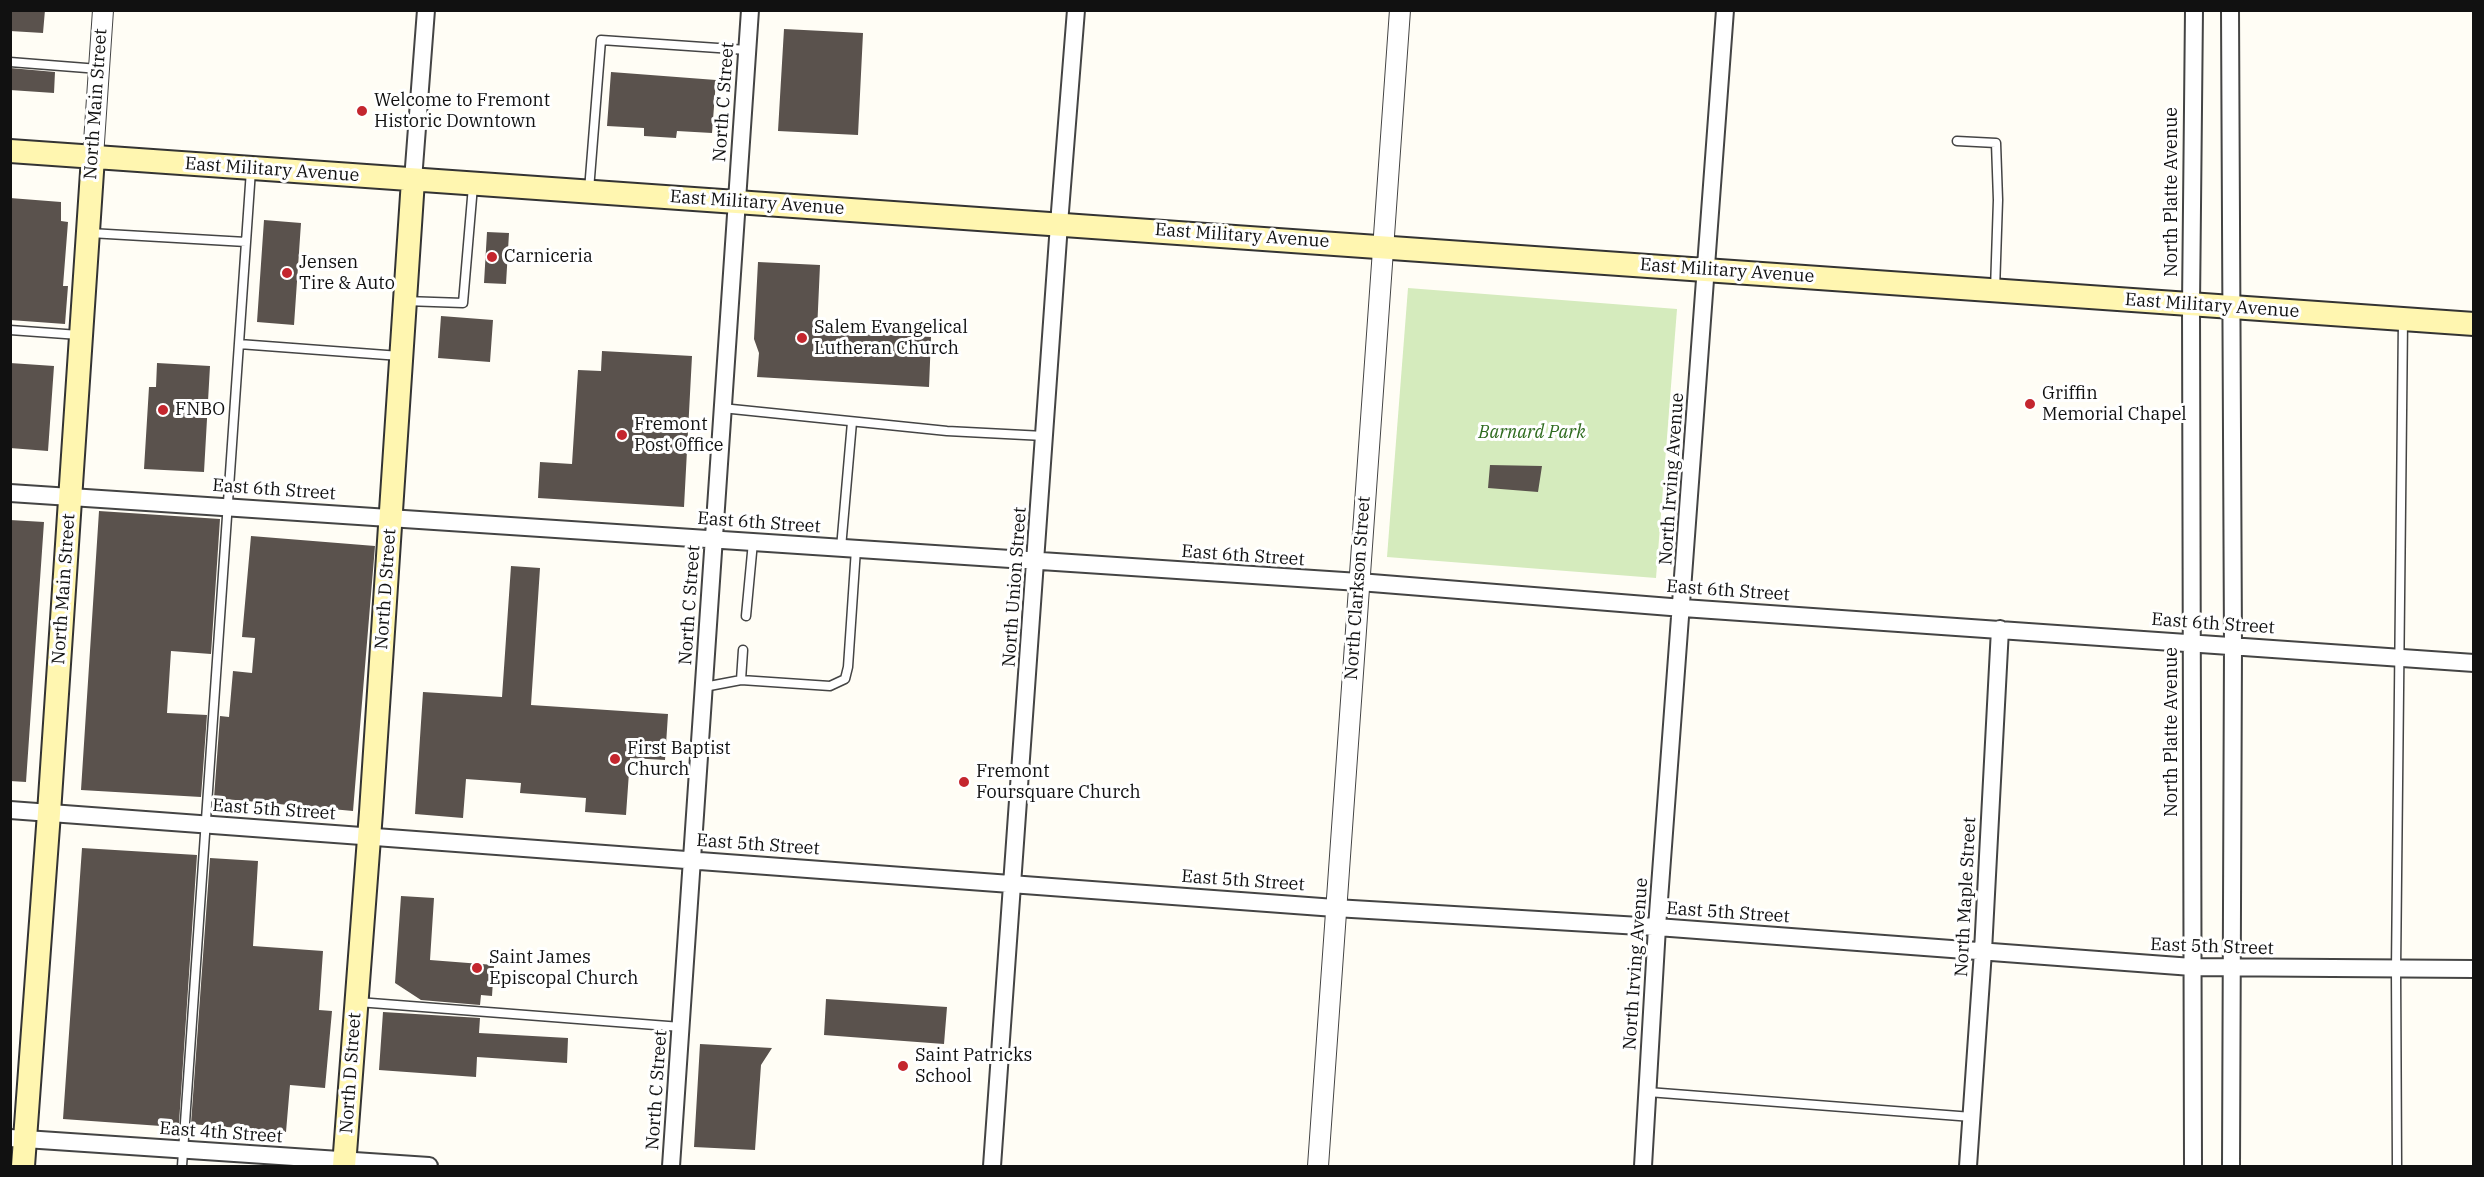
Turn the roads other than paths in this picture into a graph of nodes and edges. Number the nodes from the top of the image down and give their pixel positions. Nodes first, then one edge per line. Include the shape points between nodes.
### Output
1 (102, 10) edge
2 (426, 10) edge
3 (750, 10) edge
4 (1076, 10) edge
5 (1400, 10) edge
6 (1725, 10) edge
7 (2194, 10) edge
8 (2230, 10) edge
9 (747, 50) junction
10 (10, 62) edge
11 (99, 69) junction
12 (1957, 141) dead end
13 (10, 151) edge
14 (93, 157) junction
15 (252, 168) junction
16 (412, 180) junction
17 (473, 184) junction
18 (589, 191) junction
19 (736, 201) junction
20 (1059, 224) junction
21 (87, 233) junction
22 (246, 242) junction
23 (1383, 246) junction
24 (1705, 269) junction
25 (1995, 290) junction
26 (405, 301) junction
27 (2191, 305) junction
28 (2230, 307) junction
29 (2403, 319) junction
30 (2474, 324) edge
31 (10, 330) edge
32 (80, 335) junction
33 (239, 344) junction
34 (401, 356) junction
35 (722, 408) junction
36 (852, 422) junction
37 (1045, 436) junction
38 (10, 493) edge
39 (70, 497) junction
40 (228, 506) junction
41 (390, 517) junction
42 (713, 539) junction
43 (753, 542) junction
44 (849, 549) junction
45 (1036, 562) junction
46 (1359, 582) junction
47 (1683, 608) junction
48 (746, 616) dead end
49 (2000, 629) junction
50 (2192, 643) junction
51 (2233, 645) junction
52 (743, 650) dead end
53 (2400, 658) junction
54 (2474, 663) edge
55 (741, 680) junction
56 (704, 687) junction
57 (10, 810) edge
58 (49, 813) junction
59 (204, 825) junction
60 (369, 837) junction
61 (693, 860) junction
62 (1013, 884) junction
63 (1335, 908) junction
64 (1658, 927) junction
65 (1983, 951) junction
66 (2192, 967) junction
67 (2232, 969) junction
68 (2396, 969) junction
69 (2474, 969) edge
70 (356, 1002) junction
71 (681, 1027) junction
72 (1648, 1092) junction
73 (1972, 1117) junction
74 (18, 1138) edge
75 (182, 1158) edge
76 (344, 1164) edge
77 (23, 1167) edge
78 (429, 1167) edge
79 (671, 1167) edge
80 (992, 1167) edge
81 (1318, 1167) edge
82 (1643, 1167) edge
83 (1968, 1167) edge
84 (2193, 1167) edge
85 (2231, 1167) edge
86 (2397, 1167) edge

1 - 11 street, North Main Street
2 - 16 street, North D Street
3 - 9 street, North C Street
4 - 20 street, North Union Street
5 - 23 street, North Clarkson Street
6 - 24 street, North Irving Avenue
7 - 27 street, North Platte Avenue
8 - 28 street
9 - 18 lane via 601,40
9 - 19 street, North C Street
10 - 11 lane
11 - 14 street, North Main Street
12 - 25 lane via 1996,143
13 - 14 main road, East Military Avenue
14 - 15 main road, East Military Avenue
14 - 21 main road, North Main Street
15 - 16 main road, East Military Avenue
15 - 22 lane
16 - 17 main road, East Military Avenue
16 - 26 main road, North D Street
17 - 18 main road, East Military Avenue
17 - 26 lane via 464,303
18 - 19 main road, East Military Avenue
19 - 20 main road, East Military Avenue
19 - 35 street, North C Street
20 - 23 main road, East Military Avenue
20 - 37 street, North Union Street
21 - 22 lane
21 - 32 main road, North Main Street
22 - 33 lane
23 - 24 main road, East Military Avenue
23 - 46 street, North Clarkson Street
24 - 25 main road, East Military Avenue
24 - 47 street, North Irving Avenue
25 - 27 main road, East Military Avenue
26 - 34 main road, North D Street
27 - 28 main road, East Military Avenue
27 - 50 street, North Platte Avenue
28 - 29 main road, East Military Avenue
28 - 51 street
29 - 30 main road, East Military Avenue
29 - 53 lane
31 - 32 lane
32 - 39 main road, North Main Street
33 - 34 lane
33 - 40 lane
34 - 41 main road, North D Street
35 - 36 lane
35 - 42 street, North C Street
36 - 37 lane
36 - 44 lane
37 - 45 street, North Union Street
38 - 39 street, East 6th Street
39 - 40 street, East 6th Street
39 - 58 main road, North Main Street
40 - 41 street, East 6th Street
40 - 59 lane
41 - 42 street, East 6th Street
41 - 60 main road, North D Street
42 - 43 street, East 6th Street
42 - 56 street, North C Street
43 - 44 street, East 6th Street
43 - 48 lane
44 - 45 street, East 6th Street
44 - 55 lane via 845,679 817,687
45 - 46 street, East 6th Street
45 - 62 street, North Union Street
46 - 47 street, East 6th Street
46 - 63 street, North Clarkson Street
47 - 49 street, East 6th Street
47 - 64 street, North Irving Avenue
49 - 50 street, East 6th Street
49 - 65 street, North Maple Street
50 - 51 street, East 6th Street
50 - 66 street, North Platte Avenue
51 - 53 street, East 6th Street
51 - 67 street
52 - 55 lane
53 - 54 street, East 6th Street
53 - 68 lane
55 - 56 lane
56 - 61 street, North C Street
57 - 58 street, East 5th Street
58 - 59 street, East 5th Street
58 - 74 main road, North Main Street
59 - 60 street, East 5th Street
59 - 75 lane
60 - 61 street, East 5th Street
60 - 70 main road, North D Street
61 - 62 street, East 5th Street
61 - 71 street, North C Street
62 - 63 street, East 5th Street
62 - 80 street, North Union Street
63 - 64 street, East 5th Street
63 - 81 street, North Clarkson Street
64 - 65 street, East 5th Street
64 - 72 street, North Irving Avenue
65 - 66 street, East 5th Street
65 - 73 street, North Maple Street
66 - 67 street, East 5th Street
66 - 84 street, North Platte Avenue
67 - 68 street, East 5th Street
67 - 85 street
68 - 69 street, East 5th Street
68 - 86 lane
70 - 71 lane
70 - 76 main road, North D Street
71 - 79 street, North C Street
72 - 73 lane
72 - 82 street, North Irving Avenue
73 - 83 street, North Maple Street
74 - 75 street, East 4th Street
74 - 77 main road, North Main Street
75 - 76 street, East 4th Street
76 - 78 street, East 4th Street

